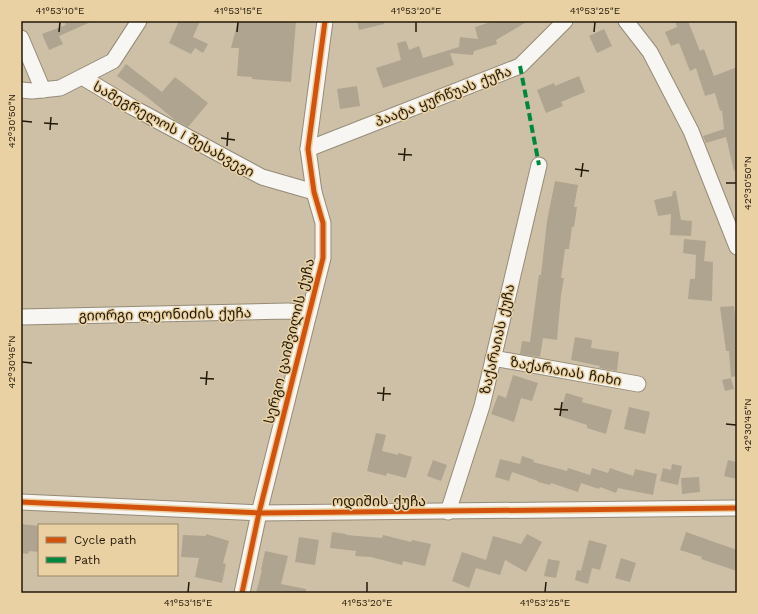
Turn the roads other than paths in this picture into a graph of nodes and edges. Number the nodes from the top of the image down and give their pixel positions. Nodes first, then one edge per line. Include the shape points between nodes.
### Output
1 (139, 21) edge
2 (325, 21) edge
3 (565, 21) edge
4 (626, 21) edge
5 (21, 38) edge
6 (82, 77) junction
7 (21, 90) edge
8 (43, 90) junction
9 (308, 149) junction
10 (539, 165) dead end
11 (314, 192) junction
12 (737, 247) edge
13 (309, 313) junction
14 (21, 317) edge
15 (493, 358) junction
16 (638, 384) dead end
17 (21, 502) edge
18 (737, 508) edge
19 (448, 512) junction
20 (259, 514) junction
21 (242, 593) edge

1 - 6 street via 113,61
2 - 9 street, სერგო ცაიშვილის ქუჩა
3 - 9 street, პაატა ყურწუას ქუჩა via 520,66
4 - 12 street via 650,52 691,131
5 - 8 street
6 - 8 street via 60,88
6 - 11 street, სამეგრელოს I შესახვევი via 262,177
7 - 8 street
9 - 11 street, სერგო ცაიშვილის ქუჩა
10 - 15 street, ზაქარაიას ქუჩა
11 - 13 street, სერგო ცაიშვილის ქუჩა via 323,223 323,258
13 - 14 street, გიორგი ლეონიძის ქუჩა via 288,311
13 - 20 street, სერგო ცაიშვილის ქუჩა
15 - 16 street, ზაქარაიას ჩიხი
15 - 19 street, ზაქარაიას ქუჩა via 482,406
17 - 20 street, ოდიშის ქუჩა
18 - 19 street, ოდიშის ქუჩა
19 - 20 street, ოდიშის ქუჩა
20 - 21 street, სერგო ცაიშვილის ქუჩა

